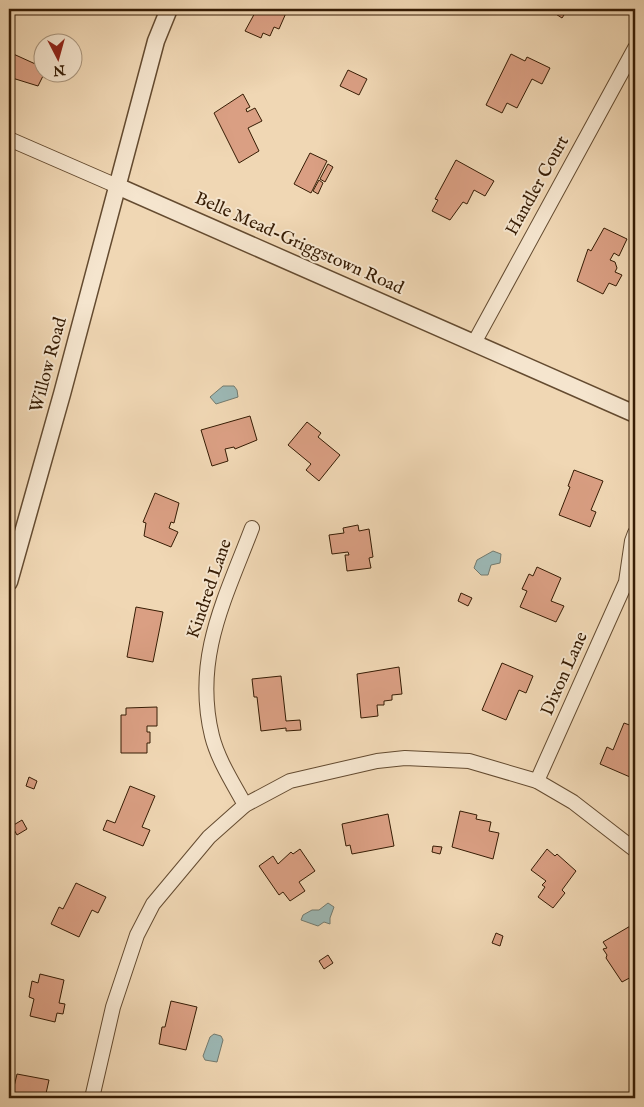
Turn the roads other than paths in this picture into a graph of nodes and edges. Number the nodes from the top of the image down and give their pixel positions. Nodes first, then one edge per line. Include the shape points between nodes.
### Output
1 (169, 9) edge
2 (635, 48) edge
3 (9, 140) edge
4 (117, 186) junction
5 (474, 343) junction
6 (635, 414) edge
7 (252, 528) dead end
8 (635, 533) edge
9 (631, 577) edge
10 (9, 582) edge
11 (537, 781) junction
12 (244, 805) junction
13 (635, 850) edge
14 (92, 1098) edge

1 - 4 street via 156,41
2 - 5 street, Handler Court
3 - 4 street
4 - 5 street, Belle Mead-Griggstown Road
4 - 10 street, Willow Road
5 - 6 street, Belle Mead-Griggstown Road
7 - 12 street, Kindred Lane via 211,638 206,684 212,736
8 - 9 street, Dixon Lane
9 - 11 street, Dixon Lane
11 - 12 street via 469,761 405,758 377,761 290,781
11 - 13 street via 573,802
12 - 14 street via 209,837 153,904 137,935 113,1007

